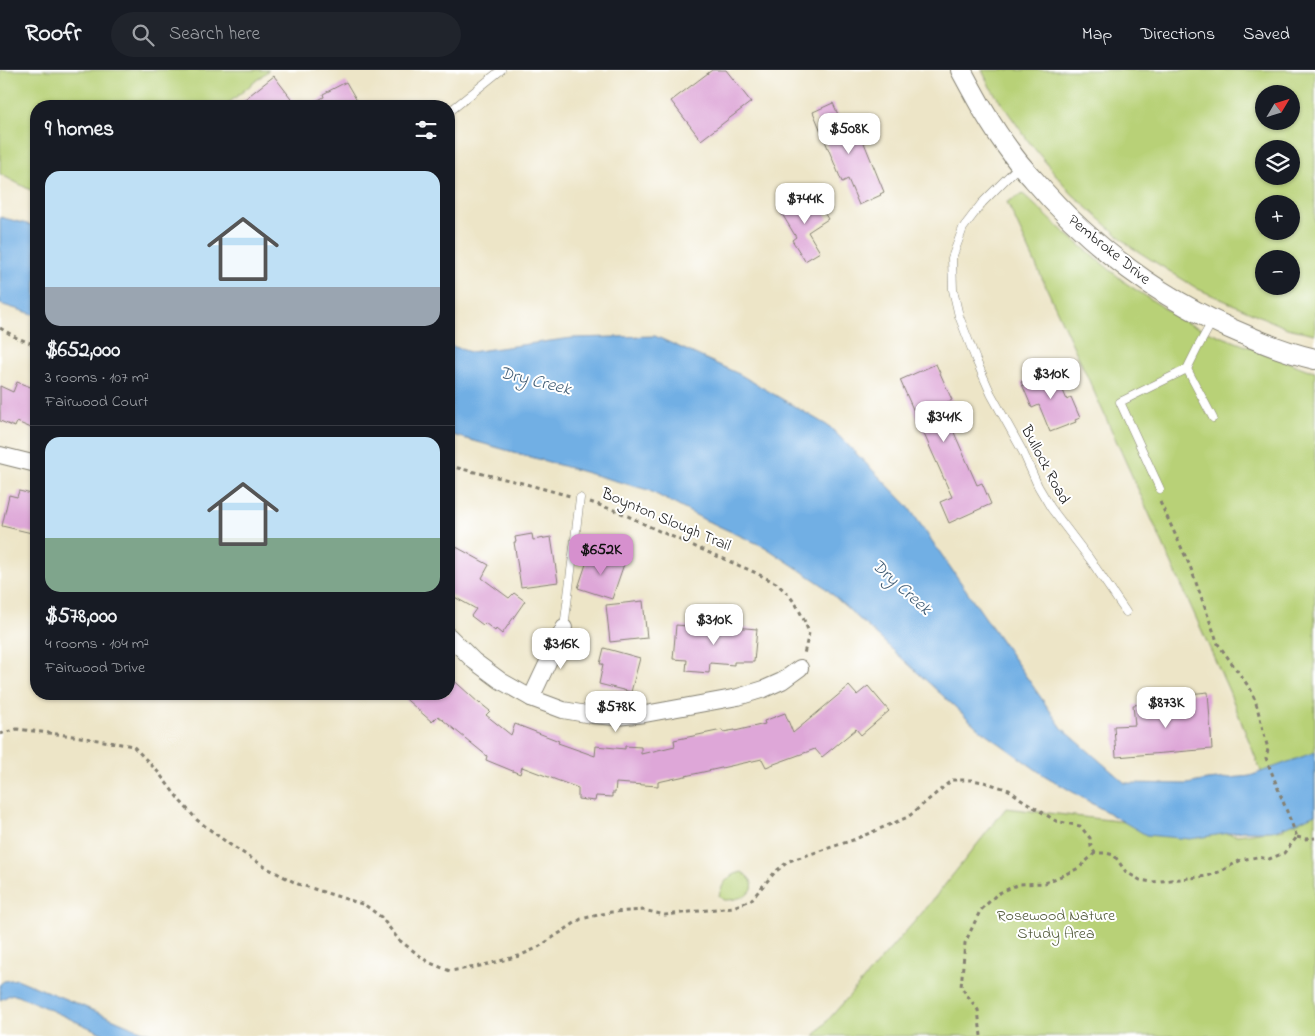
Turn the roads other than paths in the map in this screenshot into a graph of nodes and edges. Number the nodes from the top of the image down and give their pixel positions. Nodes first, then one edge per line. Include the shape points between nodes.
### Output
1 (501, 70) edge
2 (961, 70) edge
3 (455, 107) edge
4 (1021, 164) junction
5 (1213, 320) junction
6 (1315, 359) edge
7 (1187, 369) junction
8 (1213, 418) dead end
9 (0, 456) edge
10 (30, 463) edge
11 (1160, 489) dead end
12 (580, 498) road end
13 (1126, 612) dead end
14 (564, 628) joint
15 (455, 642) edge
16 (800, 668) road end
17 (531, 698) junction

1 - 3 lane
2 - 4 street, Pembroke Drive via 996,132
4 - 5 street, Pembroke Drive via 1046,195 1098,244 1162,292
4 - 13 lane, Bullock Road via 982,203 963,228 952,258 953,290 959,316 991,394 1038,486
5 - 6 street, Pembroke Drive via 1268,344
5 - 7 lane
7 - 8 lane
7 - 11 lane via 1120,402
9 - 10 street
12 - 14 lane
14 - 17 street
15 - 17 street via 501,681
16 - 17 street via 782,681 738,697 616,718 563,710

